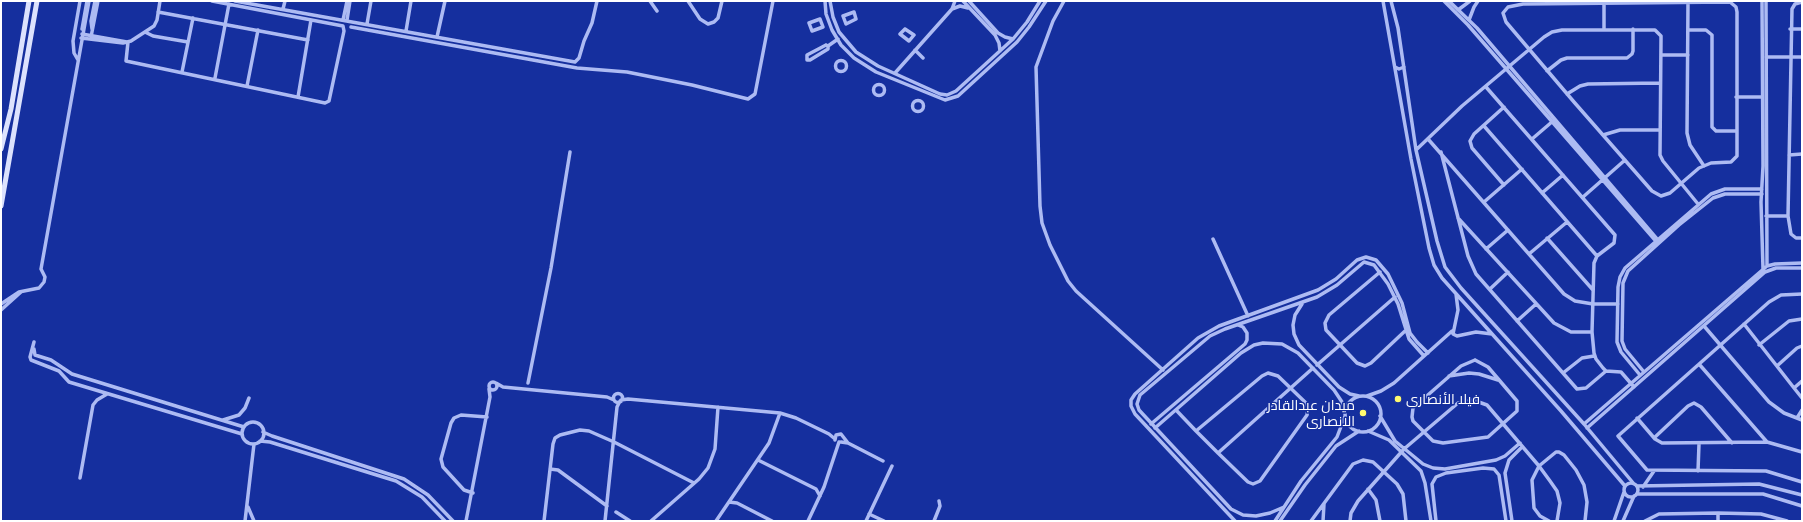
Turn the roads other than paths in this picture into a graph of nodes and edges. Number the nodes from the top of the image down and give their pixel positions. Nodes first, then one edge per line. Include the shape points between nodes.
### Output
1 (29, 1) edge
2 (37, 1) edge
3 (80, 1) edge
4 (88, 1) edge
5 (95, 1) edge
6 (98, 1) edge
7 (160, 1) edge
8 (212, 1) edge
9 (235, 1) edge
10 (285, 1) edge
11 (347, 1) edge
12 (350, 1) edge
13 (371, 1) edge
14 (406, 1) edge
15 (411, 1) edge
16 (445, 1) edge
17 (597, 1) edge
18 (650, 1) edge
19 (688, 1) edge
20 (722, 1) edge
21 (772, 1) edge
22 (825, 1) edge
23 (830, 1) edge
24 (955, 1) edge
25 (963, 1) edge
26 (969, 1) edge
27 (1040, 1) edge
28 (1046, 1) edge
29 (1064, 1) edge
30 (1383, 1) edge
31 (1391, 1) edge
32 (1444, 1) edge
33 (1449, 1) edge
34 (1470, 1) edge
35 (1478, 1) edge
36 (1762, 1) edge
37 (1766, 1) edge
38 (1688, 2) junction
39 (1802, 2) edge
40 (1604, 3) junction
41 (229, 4) junction
42 (969, 8) junction
43 (283, 9) junction
44 (952, 9) junction
45 (657, 11) dead end
46 (1457, 11) junction
47 (158, 12) junction
48 (193, 18) junction
49 (312, 20) junction
50 (345, 20) junction
51 (844, 20) dead end
52 (1469, 20) junction
53 (829, 22) junction
54 (823, 23) dead end
55 (225, 24) junction
56 (367, 24) junction
57 (835, 24) junction
58 (1468, 26) junction
59 (351, 27) dead end
60 (92, 29) junction
61 (1632, 29) junction
62 (1790, 29) junction
63 (1802, 29) edge
64 (258, 30) junction
65 (1604, 30) junction
66 (1688, 30) junction
67 (406, 31) junction
68 (145, 32) junction
69 (82, 34) junction
70 (996, 34) junction
71 (91, 37) junction
72 (438, 37) junction
73 (912, 38) dead end
74 (844, 39) junction
75 (1013, 39) junction
76 (308, 40) junction
77 (839, 41) junction
78 (128, 42) junction
79 (188, 42) junction
80 (919, 44) junction
81 (828, 46) junction
82 (1529, 49) junction
83 (915, 50) junction
84 (1000, 51) junction
85 (851, 55) junction
86 (1661, 55) junction
87 (1688, 55) junction
88 (1766, 57) junction
89 (1790, 57) junction
90 (1802, 57) edge
91 (924, 58) dead end
92 (78, 60) junction
93 (575, 62) junction
94 (845, 62) dead end
95 (1395, 67) junction
96 (1404, 67) junction
97 (575, 68) junction
98 (1508, 68) junction
99 (1547, 71) junction
100 (182, 72) junction
101 (895, 74) junction
102 (885, 76) junction
103 (215, 78) junction
104 (1764, 81) junction
105 (1406, 83) junction
106 (1660, 83) junction
107 (881, 84) dead end
108 (1398, 84) junction
109 (247, 86) junction
110 (1486, 87) junction
111 (925, 93) junction
112 (1567, 94) junction
113 (298, 97) junction
114 (1736, 97) junction
115 (1762, 97) junction
116 (921, 101) dead end
117 (1504, 107) junction
118 (1552, 121) junction
119 (1484, 126) junction
120 (1659, 130) junction
121 (1737, 132) junction
122 (1603, 136) junction
123 (1428, 139) junction
124 (1532, 139) junction
125 (1, 149) edge
126 (1416, 150) junction
127 (570, 152) dead end
128 (1441, 152) junction
129 (1802, 154) edge
130 (1789, 155) junction
131 (1625, 160) junction
132 (1704, 166) junction
133 (1522, 169) junction
134 (4, 175) edge
135 (1563, 175) junction
136 (1603, 178) junction
137 (1681, 183) junction
138 (1504, 185) junction
139 (1762, 189) junction
140 (1542, 193) junction
141 (1762, 194) junction
142 (1582, 197) junction
143 (1484, 202) junction
144 (1763, 202) junction
145 (1698, 204) junction
146 (1, 206) edge
147 (1457, 216) junction
148 (1766, 216) junction
149 (1788, 216) junction
150 (1432, 219) junction
151 (1424, 220) junction
152 (1567, 222) junction
153 (1678, 224) junction
154 (1508, 230) junction
155 (1547, 238) junction
156 (1802, 238) edge
157 (1213, 239) dead end
158 (1656, 240) junction
159 (1486, 248) junction
160 (1764, 251) junction
161 (1528, 254) junction
162 (1597, 256) junction
163 (1802, 263) edge
164 (1789, 266) junction
165 (1765, 268) junction
166 (1802, 268) edge
167 (1380, 272) junction
168 (1508, 272) junction
169 (1621, 283) junction
170 (1746, 287) junction
171 (1490, 289) junction
172 (1593, 290) junction
173 (21, 291) junction
174 (1456, 293) junction
175 (1802, 294) edge
176 (1395, 297) junction
177 (1303, 303) junction
178 (1, 304) edge
179 (1536, 304) junction
180 (1593, 304) junction
181 (1618, 304) junction
182 (1, 310) edge
183 (1248, 316) junction
184 (1802, 319) edge
185 (1517, 321) junction
186 (1744, 324) junction
187 (1238, 325) junction
188 (1704, 326) junction
189 (1405, 331) junction
190 (1452, 331) junction
191 (1592, 332) junction
192 (1492, 334) junction
193 (1340, 345) junction
194 (1720, 345) junction
195 (1759, 345) junction
196 (1802, 346) edge
197 (1428, 353) junction
198 (35, 356) junction
199 (1424, 356) junction
200 (1594, 356) junction
201 (31, 359) junction
202 (1699, 364) junction
203 (1317, 365) junction
204 (1777, 366) junction
205 (1313, 368) junction
206 (1163, 370) junction
207 (66, 371) junction
208 (1606, 371) junction
209 (1644, 372) junction
210 (1563, 373) junction
211 (1640, 375) junction
212 (64, 376) junction
213 (1449, 376) junction
214 (1499, 380) junction
215 (1802, 381) edge
216 (528, 383) dead end
217 (496, 384) junction
218 (1631, 384) junction
219 (504, 387) junction
220 (1634, 387) junction
221 (489, 388) junction
222 (1794, 388) junction
223 (1291, 389) junction
224 (1552, 389) junction
225 (495, 390) junction
226 (107, 394) junction
227 (615, 394) junction
228 (1546, 394) junction
229 (1359, 396) junction
230 (1367, 396) junction
231 (490, 397) junction
232 (607, 397) junction
233 (249, 398) dead end
234 (1802, 398) edge
235 (621, 399) junction
236 (614, 400) junction
237 (1561, 400) junction
238 (1554, 403) junction
239 (617, 407) junction
240 (718, 408) junction
241 (1176, 410) junction
242 (1802, 410) edge
243 (780, 413) junction
244 (1345, 414) junction
245 (1380, 416) junction
246 (487, 417) junction
247 (1637, 418) junction
248 (1797, 418) junction
249 (1802, 420) edge
250 (221, 421) junction
251 (1151, 424) junction
252 (1503, 424) junction
253 (1584, 424) junction
254 (244, 427) junction
255 (1155, 428) junction
256 (1587, 428) junction
257 (1196, 430) junction
258 (1359, 431) junction
259 (1368, 431) junction
260 (264, 432) junction
261 (1424, 432) junction
262 (242, 434) junction
263 (829, 434) junction
264 (838, 434) junction
265 (1654, 438) junction
266 (839, 441) junction
267 (260, 442) junction
268 (614, 442) junction
269 (1768, 442) junction
270 (1732, 443) junction
271 (254, 444) junction
272 (1699, 444) junction
273 (1521, 445) junction
274 (1403, 451) junction
275 (1802, 452) edge
276 (1218, 453) junction
277 (758, 460) junction
278 (883, 461) dead end
279 (1483, 462) junction
280 (892, 466) dead end
281 (1539, 466) junction
282 (1483, 468) junction
283 (550, 469) junction
284 (1439, 469) junction
285 (1384, 470) junction
286 (1654, 471) junction
287 (1698, 471) junction
288 (1440, 474) junction
289 (1505, 477) junction
290 (80, 478) dead end
291 (1500, 478) junction
292 (407, 480) junction
293 (1802, 482) edge
294 (694, 483) junction
295 (404, 485) junction
296 (1635, 485) junction
297 (1625, 486) junction
298 (824, 487) junction
299 (1643, 487) junction
300 (816, 489) junction
301 (1368, 489) junction
302 (1782, 490) junction
303 (1624, 492) junction
304 (473, 493) junction
305 (1635, 495) junction
306 (1802, 495) edge
307 (820, 496) junction
308 (606, 497) junction
309 (733, 497) junction
310 (598, 498) junction
311 (1780, 498) junction
312 (939, 501) dead end
313 (729, 502) junction
314 (602, 503) junction
315 (737, 503) junction
316 (1324, 504) junction
317 (247, 505) junction
318 (607, 506) junction
319 (1284, 506) junction
320 (1802, 506) edge
321 (616, 512) dead end
322 (1718, 513) junction
323 (869, 514) junction
324 (466, 520) edge
325 (245, 521) edge
326 (254, 521) edge
327 (445, 521) edge
328 (453, 521) edge
329 (462, 521) edge
330 (544, 521) edge
331 (605, 521) edge
332 (630, 521) edge
333 (651, 521) edge
334 (716, 521) edge
335 (772, 521) edge
336 (808, 521) edge
337 (866, 521) edge
338 (884, 521) edge
339 (934, 521) edge
340 (1235, 521) edge
341 (1275, 521) edge
342 (1280, 521) edge
343 (1311, 521) edge
344 (1323, 521) edge
345 (1350, 521) edge
346 (1380, 521) edge
347 (1406, 521) edge
348 (1431, 521) edge
349 (1436, 521) edge
350 (1506, 521) edge
351 (1512, 521) edge
352 (1549, 521) edge
353 (1557, 521) edge
354 (1585, 521) edge
355 (1614, 521) edge
356 (1623, 521) edge
357 (1645, 521) edge
358 (1718, 521) edge
359 (1787, 521) edge

1 - 125 street via 11,109
2 - 134 street
3 - 92 street via 73,41 74,53
4 - 69 street
5 - 60 street
6 - 60 street
7 - 47 street
8 - 41 street
9 - 43 street
10 - 43 street
11 - 50 street
12 - 50 street
13 - 56 street
14 - 15 street
15 - 67 street
16 - 72 street
17 - 93 street via 592,23 579,58
18 - 45 street
19 - 20 street via 700,19 708,24 718,18
21 - 97 street via 755,94 750,98 627,72
22 - 53 street
23 - 57 street
24 - 44 street
25 - 42 street
26 - 70 street
27 - 75 street
28 - 111 street via 1021,37 958,96 945,100
29 - 206 street via 1046,39 1036,70 1042,223 1053,251 1076,291
30 - 95 street
31 - 96 street
32 - 46 street
33 - 46 street
34 - 46 street
35 - 52 street
36 - 104 street
37 - 88 street
38 - 40 street
38 - 66 street
38 - 114 street via 1730,2 1736,7
39 - 62 street via 1795,4 1792,9
40 - 65 street
40 - 82 street via 1523,4 1508,8 1503,13 1503,18
41 - 49 street
41 - 55 street
42 - 44 street via 960,6
42 - 70 street
43 - 50 street
44 - 80 street
46 - 52 street
46 - 58 street
47 - 48 street
47 - 68 street via 156,23
48 - 55 street
48 - 79 street
49 - 76 street
49 - 113 street via 342,25 344,31 329,101 325,103
50 - 56 street
51 - 57 street
52 - 58 street
52 - 98 street
53 - 54 street
53 - 77 street
55 - 64 street
55 - 103 street
56 - 67 street
57 - 74 street
58 - 98 street
59 - 97 street
60 - 71 street
61 - 65 street
61 - 86 street via 1659,32
61 - 99 street via 1633,51 1627,58 1567,58
62 - 63 street
62 - 89 street
64 - 76 street
64 - 109 street
65 - 82 street via 1557,31
66 - 87 street
66 - 121 street via 1709,30 1712,35 1712,127 1719,132
67 - 72 street
68 - 78 street
68 - 79 street via 153,36
69 - 71 street
69 - 92 street
70 - 75 street
70 - 84 street
71 - 78 street
72 - 93 street
73 - 80 street
74 - 77 street
74 - 101 street via 866,59
75 - 84 street
76 - 113 street
77 - 81 street
77 - 85 street
78 - 100 street via 126,61
79 - 100 street
80 - 83 street
81 - 81 street via 825,45 806,58 810,60
82 - 98 street
82 - 99 street
83 - 91 street
83 - 101 street
84 - 101 street via 956,91 949,94 940,94
85 - 94 street
85 - 102 street via 865,66
86 - 87 street
86 - 106 street
87 - 132 street via 1686,133 1690,145
88 - 89 street
88 - 104 street
89 - 90 street
89 - 130 street
92 - 173 street via 41,269 45,277 44,282 39,288
93 - 97 street
95 - 96 street via 1399,70
95 - 108 street
96 - 105 street
98 - 110 street
98 - 118 street
98 - 136 street
99 - 112 street
100 - 103 street
102 - 107 street
102 - 111 street
103 - 109 street
104 - 115 street
104 - 144 street via 1767,167
105 - 108 street
105 - 126 street
106 - 112 street via 1588,84
106 - 120 street
108 - 151 street
109 - 113 street
110 - 117 street
110 - 123 street
111 - 116 street
112 - 122 street
114 - 115 street
114 - 121 street
115 - 139 street
117 - 119 street
117 - 124 street
118 - 124 street
118 - 136 street
119 - 133 street
119 - 138 street via 1471,137 1470,145
120 - 122 street via 1620,130
120 - 137 street via 1661,158
121 - 132 street via 1737,152 1734,160
122 - 131 street
123 - 126 street
123 - 128 street
124 - 135 street
126 - 150 street
127 - 216 street via 551,268
128 - 143 street
128 - 147 street
129 - 130 street
130 - 149 street
131 - 136 street
131 - 137 street via 1656,195 1666,196
132 - 137 street
133 - 138 street
133 - 140 street
134 - 146 street
135 - 140 street
135 - 142 street
136 - 142 street
136 - 158 street
137 - 145 street
138 - 143 street
139 - 141 street
139 - 145 street via 1720,190
140 - 152 street
141 - 144 street
141 - 153 street via 1717,196
142 - 162 street via 1615,235 1614,243
143 - 154 street
144 - 148 street
144 - 160 street
145 - 153 street
147 - 159 street
147 - 171 street via 1471,264 1476,274
148 - 149 street
148 - 160 street
149 - 156 street via 1791,234 1796,238
150 - 151 street
150 - 224 street via 1442,261 1449,274
151 - 174 street via 1432,260 1439,274
152 - 155 street
152 - 162 street
153 - 158 street
153 - 169 street via 1631,268
154 - 159 street
154 - 161 street
155 - 161 street
155 - 172 street
157 - 183 street
158 - 169 street via 1628,264 1622,272
159 - 168 street
160 - 165 street
161 - 180 street via 1568,297
162 - 172 street via 1594,263
163 - 164 street
164 - 165 street via 1775,264
164 - 166 street
164 - 170 street via 1768,270
165 - 170 street
167 - 176 street
167 - 177 street via 1372,263 1362,263 1331,289
167 - 193 street via 1326,319 1327,332
168 - 171 street
168 - 179 street
169 - 181 street
169 - 209 street via 1622,341 1625,349
170 - 188 street
170 - 209 street
171 - 185 street
172 - 180 street
173 - 178 street
173 - 182 street
174 - 190 street via 1458,310
174 - 192 street
175 - 186 street via 1774,298
176 - 189 street
176 - 193 street
177 - 187 street
177 - 203 street via 1295,315 1294,334 1301,348
179 - 185 street
179 - 191 street via 1559,327 1571,332
180 - 181 street
180 - 191 street
181 - 211 street via 1618,347
183 - 197 street via 1318,290 1336,279 1357,260 1369,257 1378,262 1390,278 1402,303 1410,333
183 - 206 street via 1206,332
184 - 195 street via 1789,321
185 - 210 street
186 - 194 street
186 - 195 street
187 - 251 street via 1247,333 1245,344
187 - 251 street via 1206,338 1140,395 1138,408
188 - 194 street
188 - 220 street
189 - 193 street via 1367,365 1359,364
189 - 199 street via 1411,343
190 - 192 street via 1457,336 1476,332
190 - 197 street
191 - 200 street
192 - 228 street
193 - 203 street
194 - 202 street
194 - 248 street via 1769,402 1784,413
195 - 204 street
196 - 204 street
197 - 199 street
198 - 201 street
198 - 201 street via 34,342
198 - 207 street via 51,360
199 - 230 street via 1386,388
200 - 208 street
200 - 210 street via 1582,358
201 - 212 street via 56,369
202 - 247 street
202 - 269 street
203 - 229 street via 1339,388
204 - 222 street
205 - 223 street
205 - 241 street via 1298,353 1286,346 1273,343 1258,344 1241,353
205 - 244 street via 1339,397
206 - 340 street via 1133,395 1133,411
207 - 212 street
207 - 250 street
208 - 210 street via 1580,390
208 - 218 street via 1621,372
209 - 211 street
211 - 218 street
212 - 226 street via 69,382
213 - 214 street via 1469,373
213 - 214 street via 1465,363 1475,360 1484,364
213 - 261 street via 1413,408 1413,421
214 - 252 street via 1518,404 1517,410
215 - 222 street
217 - 219 street
217 - 221 street via 490,383
217 - 225 street
218 - 220 street
218 - 253 street
219 - 225 street
219 - 232 street
220 - 256 street
221 - 225 street
221 - 231 street
222 - 234 street
223 - 257 street via 1276,374 1266,374
223 - 276 street
223 - 276 street via 1307,405 1308,413 1259,482 1248,482
224 - 228 street
224 - 237 street
225 - 231 street
226 - 262 street
226 - 290 street via 93,405
227 - 232 street
227 - 235 street via 619,393
227 - 236 street
228 - 238 street
229 - 230 street
229 - 244 street via 1349,402
230 - 245 street via 1378,405
231 - 246 street
232 - 236 street
233 - 250 street via 239,416
235 - 236 street
235 - 239 street
235 - 240 street
236 - 239 street
237 - 238 street
237 - 253 street
238 - 297 street
239 - 268 street
240 - 243 street
240 - 294 street via 712,459 705,472
241 - 255 street
241 - 257 street
242 - 248 street
243 - 263 street
243 - 277 street via 770,440
244 - 258 street via 1352,427
244 - 319 street via 1337,437
245 - 259 street via 1376,425
245 - 274 street
246 - 304 street
246 - 304 street via 454,418 450,423 441,459 443,467 464,490
247 - 265 street
247 - 286 street via 1618,437 1642,467
248 - 249 street
250 - 254 street
251 - 255 street
252 - 261 street via 1484,438 1443,443 1433,441
252 - 261 street via 1487,405 1465,400 1452,407
252 - 273 street
253 - 256 street
254 - 260 street via 256,423
254 - 262 street
255 - 319 street via 1234,511 1256,516
256 - 296 street
257 - 276 street
258 - 259 street
258 - 342 street via 1336,446
259 - 274 street
260 - 267 street
260 - 292 street
261 - 274 street
262 - 271 street via 246,442
263 - 264 street
263 - 266 street
264 - 266 street
264 - 266 street via 841,434
265 - 270 street via 1694,403 1701,407
265 - 272 street via 1662,443
266 - 278 street
266 - 298 street
267 - 271 street
267 - 295 street via 270,442
268 - 283 street via 585,430 560,435 553,442
268 - 294 street
268 - 308 street
269 - 270 street
269 - 275 street
270 - 272 street
271 - 317 street
272 - 287 street
273 - 279 street via 1501,458
273 - 281 street
273 - 289 street via 1509,460
274 - 284 street via 1423,464
274 - 285 street
274 - 348 street via 1424,477
277 - 300 street
277 - 309 street
279 - 282 street
279 - 284 street
280 - 323 street
281 - 352 street via 1532,480 1533,503 1537,513
281 - 353 street via 1557,491 1560,503
281 - 354 street via 1556,452 1564,455 1584,485 1587,502
282 - 288 street
282 - 291 street via 1494,469
283 - 310 street via 558,470
283 - 330 street
284 - 288 street
285 - 301 street
285 - 316 street via 1368,460 1357,461
285 - 347 street via 1401,489
286 - 287 street
286 - 299 street
287 - 293 street via 1766,471
288 - 349 street via 1432,484
289 - 291 street
289 - 351 street
291 - 350 street
292 - 295 street
292 - 328 street via 428,495
294 - 333 street
295 - 327 street via 426,501
296 - 297 street
296 - 299 street
296 - 305 street
297 - 303 street
298 - 300 street
298 - 307 street
299 - 302 street via 1750,484
300 - 307 street
301 - 345 street via 1353,507
301 - 346 street via 1376,500
302 - 306 street
302 - 311 street
303 - 305 street via 1628,496
303 - 355 street
304 - 324 street
305 - 311 street via 1752,494
305 - 356 street
307 - 336 street
308 - 310 street
308 - 314 street
308 - 318 street
309 - 313 street
309 - 315 street
310 - 314 street
311 - 320 street
312 - 339 street via 940,506
313 - 315 street
313 - 334 street
314 - 318 street
315 - 335 street
316 - 343 street
316 - 344 street
317 - 325 street
317 - 326 street
318 - 331 street
319 - 341 street
321 - 332 street
322 - 357 street via 1659,514
322 - 358 street
322 - 359 street via 1761,514
323 - 337 street
323 - 338 street
324 - 329 street
350 - 351 street

